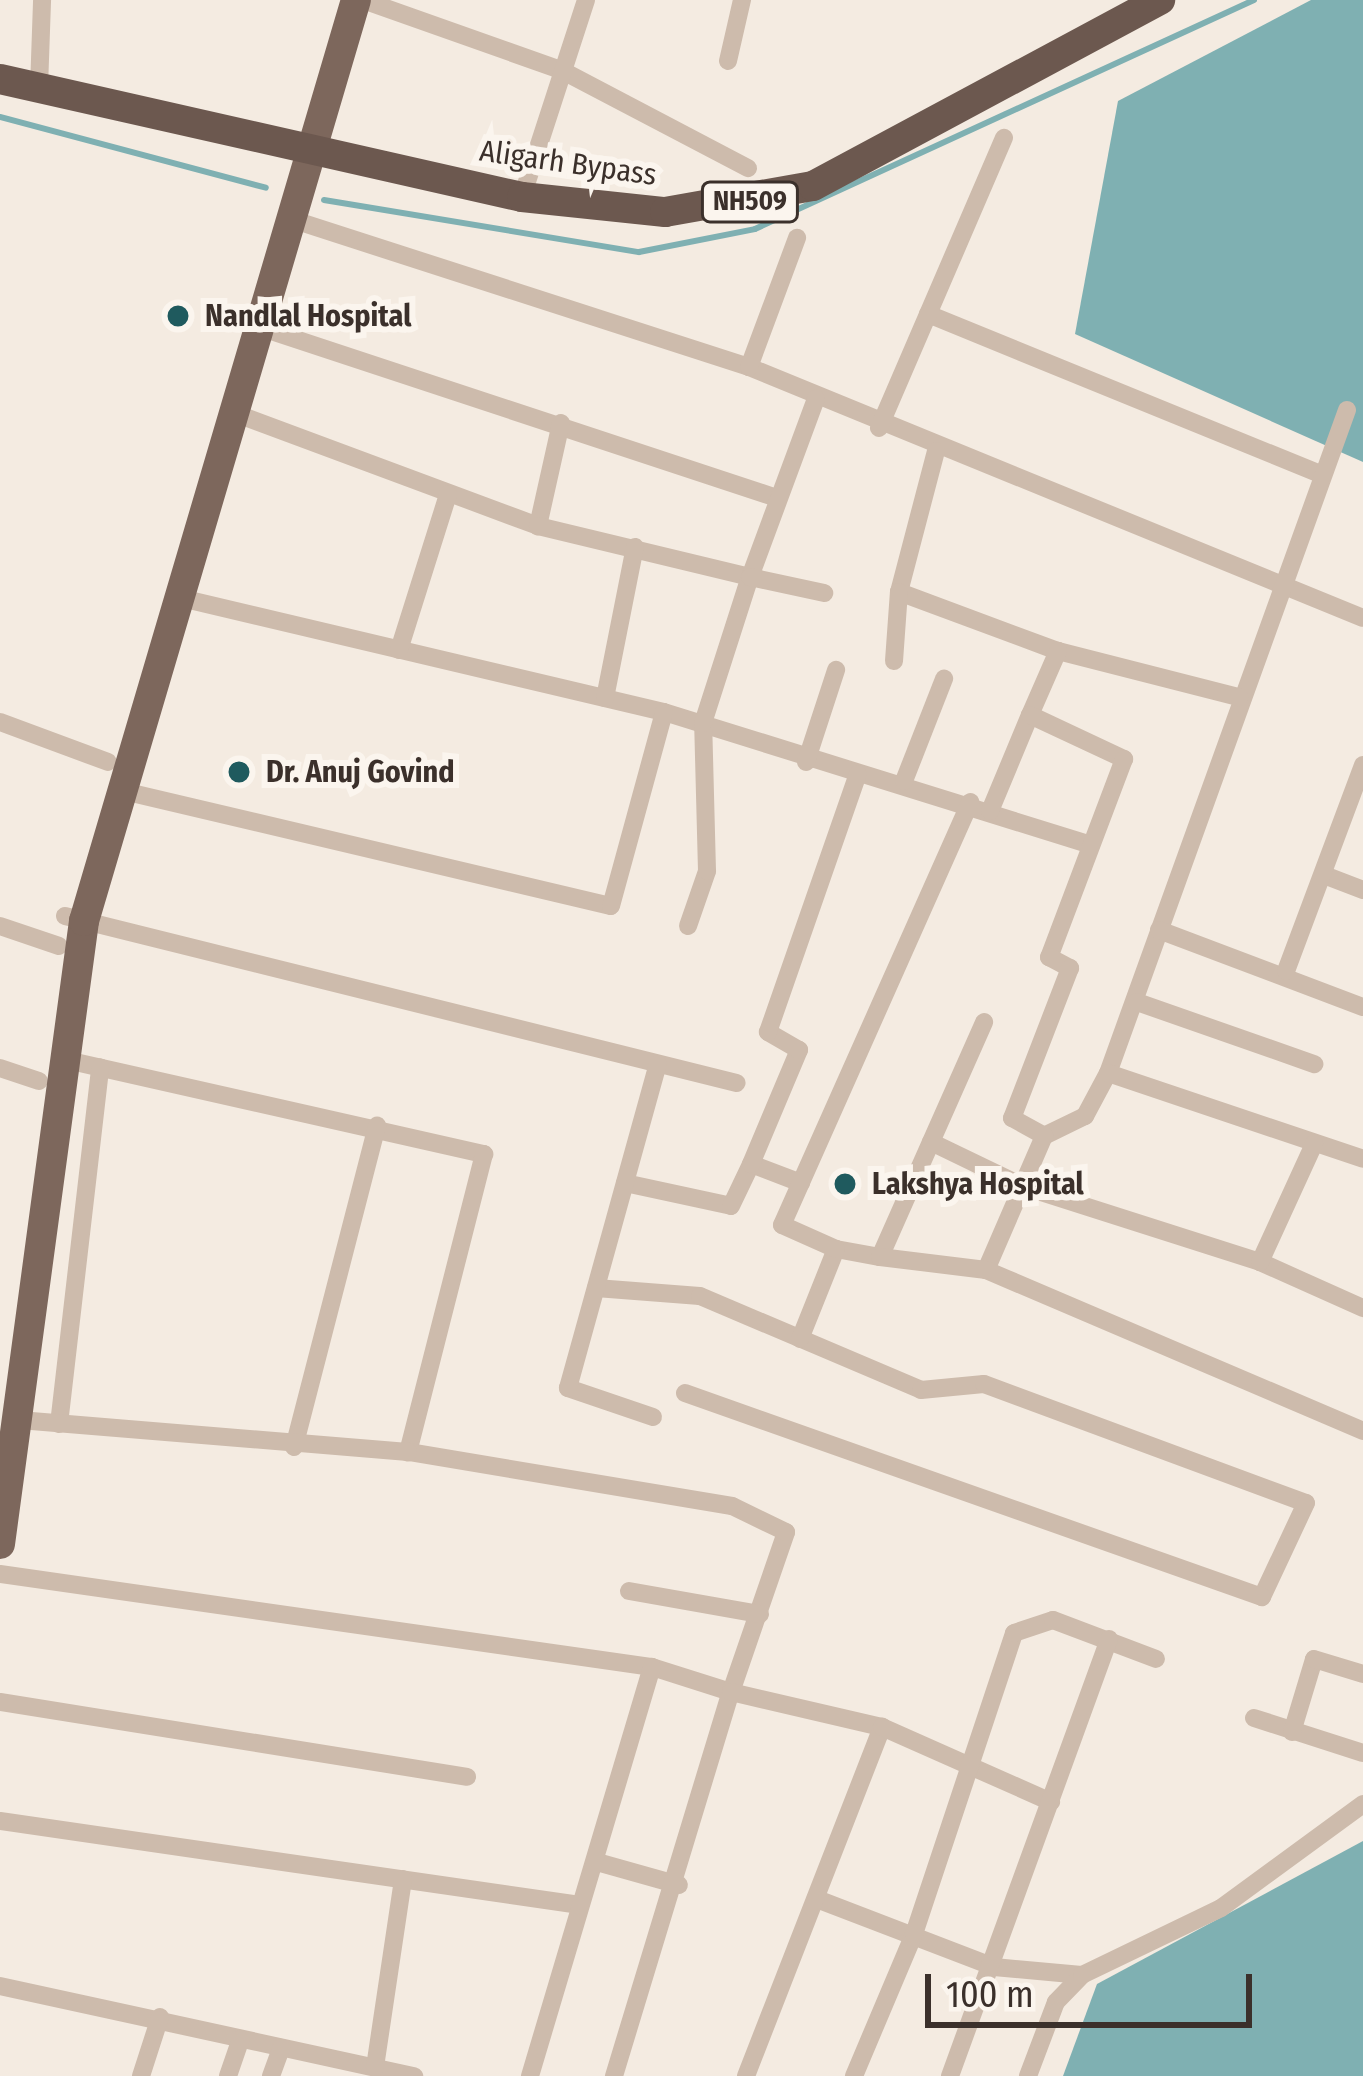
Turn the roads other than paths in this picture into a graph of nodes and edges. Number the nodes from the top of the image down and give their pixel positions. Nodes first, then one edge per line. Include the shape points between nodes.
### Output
1 (42, 0) edge
2 (339, 0) edge
3 (360, 0) edge
4 (586, 0) edge
5 (742, 0) edge
6 (1160, 0) edge
7 (728, 61) dead end
8 (563, 71) junction
9 (0, 79) edge
10 (39, 88) junction
11 (1004, 138) dead end
12 (307, 152) junction
13 (748, 168) dead end
14 (522, 197) junction
15 (297, 221) junction
16 (797, 238) dead end
17 (928, 314) junction
18 (262, 328) junction
19 (749, 367) junction
20 (816, 399) junction
21 (1346, 410) dead end
22 (237, 414) junction
23 (561, 423) junction
24 (879, 428) junction
25 (937, 451) junction
26 (1321, 474) junction
27 (448, 496) junction
28 (774, 497) junction
29 (538, 526) junction
30 (634, 548) junction
31 (750, 577) junction
32 (1283, 586) junction
33 (899, 592) junction
34 (824, 593) dead end
35 (181, 598) junction
36 (1363, 618) edge
37 (158, 637) junction
38 (399, 650) junction
39 (1058, 651) junction
40 (894, 661) dead end
41 (836, 670) dead end
42 (944, 680) dead end
43 (1239, 697) junction
44 (605, 698) junction
45 (664, 712) junction
46 (1030, 715) junction
47 (0, 722) edge
48 (703, 723) junction
49 (806, 762) junction
50 (1363, 765) edge
51 (858, 774) junction
52 (113, 776) junction
53 (904, 781) junction
54 (970, 802) junction
55 (990, 811) junction
56 (1091, 845) junction
57 (1324, 875) junction
58 (1363, 890) edge
59 (0, 926) edge
60 (688, 926) dead end
61 (70, 928) junction
62 (1159, 931) junction
63 (1286, 971) junction
64 (1137, 1002) junction
65 (1363, 1007) edge
66 (984, 1022) dead end
67 (62, 1059) junction
68 (658, 1064) junction
69 (1315, 1064) dead end
70 (100, 1067) junction
71 (0, 1068) edge
72 (1108, 1073) junction
73 (39, 1081) junction
74 (737, 1083) dead end
75 (377, 1126) junction
76 (1044, 1136) junction
77 (931, 1142) junction
78 (1314, 1144) junction
79 (1363, 1159) edge
80 (752, 1164) junction
81 (625, 1183) junction
82 (801, 1183) junction
83 (1022, 1186) junction
84 (836, 1249) junction
85 (880, 1257) junction
86 (1260, 1262) junction
87 (986, 1270) junction
88 (596, 1288) junction
89 (1363, 1309) edge
90 (800, 1339) junction
91 (0, 1390) edge
92 (685, 1393) dead end
93 (652, 1417) dead end
94 (16, 1420) junction
95 (59, 1424) junction
96 (1363, 1431) edge
97 (294, 1447) junction
98 (408, 1452) junction
99 (0, 1544) edge
100 (0, 1574) edge
101 (629, 1591) dead end
102 (760, 1615) junction
103 (1109, 1639) junction
104 (1156, 1659) dead end
105 (652, 1666) junction
106 (1363, 1674) edge
107 (731, 1692) junction
108 (0, 1702) edge
109 (1254, 1718) dead end
110 (881, 1727) junction
111 (1292, 1732) junction
112 (1363, 1753) edge
113 (974, 1766) junction
114 (467, 1777) dead end
115 (1051, 1802) junction
116 (1363, 1804) edge
117 (0, 1821) edge
118 (597, 1862) junction
119 (403, 1879) junction
120 (679, 1885) junction
121 (822, 1901) junction
122 (580, 1905) junction
123 (914, 1934) junction
124 (994, 1967) junction
125 (1082, 1975) junction
126 (0, 1986) edge
127 (160, 2017) junction
128 (241, 2039) junction
129 (281, 2048) junction
130 (324, 2067) edge
131 (375, 2068) junction
132 (407, 2075) edge
133 (141, 2076) edge
134 (228, 2076) edge
135 (271, 2076) edge
136 (530, 2076) edge
137 (614, 2076) edge
138 (746, 2076) edge
139 (854, 2076) edge
140 (950, 2076) edge
141 (1028, 2076) edge

1 - 10 street
2 - 12 main road
3 - 8 street
3 - 12 main road
4 - 8 street
5 - 7 street
6 - 14 highway, Aligarh Bypass / NH509 via 813,186 665,212
8 - 13 street
8 - 14 street
9 - 10 highway, Aligarh Bypass / NH509
10 - 12 highway, Aligarh Bypass / NH509
11 - 17 street
12 - 14 highway, Aligarh Bypass / NH509
12 - 15 main road
12 - 37 main road
15 - 18 main road
15 - 19 street
16 - 19 street
17 - 24 street
17 - 26 street
18 - 22 main road
18 - 23 street
19 - 20 street
20 - 24 street
20 - 28 street
21 - 26 street
22 - 27 street
22 - 35 main road
23 - 28 street
23 - 29 street
24 - 25 street
25 - 32 street
25 - 33 street
26 - 32 street
27 - 29 street
27 - 38 street
28 - 31 street
29 - 30 street
30 - 31 street
30 - 44 street
31 - 34 street
31 - 48 street
32 - 36 street
32 - 43 street
33 - 39 street
33 - 40 street
35 - 37 main road
35 - 38 street
37 - 52 main road
38 - 44 street
39 - 43 street
39 - 46 street
41 - 49 street
42 - 53 street
43 - 62 street
44 - 45 street
45 - 48 street
45 - 52 street via 611,906
46 - 55 street
46 - 56 street via 1124,759
47 - 52 street
48 - 49 street
48 - 60 street via 707,872
49 - 51 street
50 - 57 street
51 - 53 street
51 - 80 street via 768,1032 799,1050
52 - 61 main road
53 - 54 street
54 - 55 street
54 - 82 street
55 - 56 street
56 - 76 street via 1049,957 1070,968 1012,1118
57 - 58 street
57 - 63 street
59 - 61 street
61 - 67 main road
61 - 68 street
61 - 73 main road
62 - 63 street
62 - 64 street
63 - 65 street
64 - 69 street
64 - 72 street
66 - 77 street
67 - 70 street
67 - 94 main road
68 - 74 street
68 - 81 street
70 - 75 street
70 - 95 street
71 - 73 street
72 - 76 street via 1085,1116
72 - 78 street
73 - 91 main road
75 - 97 street
75 - 98 street via 484,1154
76 - 83 street
77 - 83 street
77 - 85 street
78 - 79 street
78 - 86 street
80 - 81 street via 731,1206
80 - 82 street
81 - 88 street
82 - 84 street via 782,1226
83 - 86 street
83 - 87 street
84 - 85 street
84 - 90 street
85 - 87 street
86 - 89 street
87 - 96 street
88 - 90 street via 700,1296
88 - 93 street via 568,1388
90 - 92 street via 920,1390 984,1384 1306,1503 1262,1597
94 - 95 street
94 - 99 main road
95 - 97 street
97 - 98 street
98 - 102 street via 773,1519 786,1532
100 - 105 street
101 - 102 street
102 - 107 street
103 - 104 street
103 - 113 street via 1053,1620 1014,1633
103 - 115 street
105 - 107 street
105 - 118 street
106 - 111 street via 1314,1659
107 - 110 street
107 - 120 street
108 - 114 street
109 - 111 street
110 - 113 street
110 - 121 street
111 - 112 street
113 - 115 street
113 - 123 street
115 - 124 street
116 - 125 street via 1221,1908
117 - 119 street
118 - 120 street
118 - 122 street
119 - 122 street
119 - 131 street
120 - 137 street
121 - 123 street
121 - 138 street
122 - 136 street
123 - 124 street
123 - 139 street
124 - 125 street
124 - 140 street
125 - 141 street via 1056,2002
126 - 127 street
127 - 128 street
127 - 133 street
128 - 129 street
128 - 134 street
129 - 130 street
129 - 135 street
130 - 131 street
131 - 132 street

